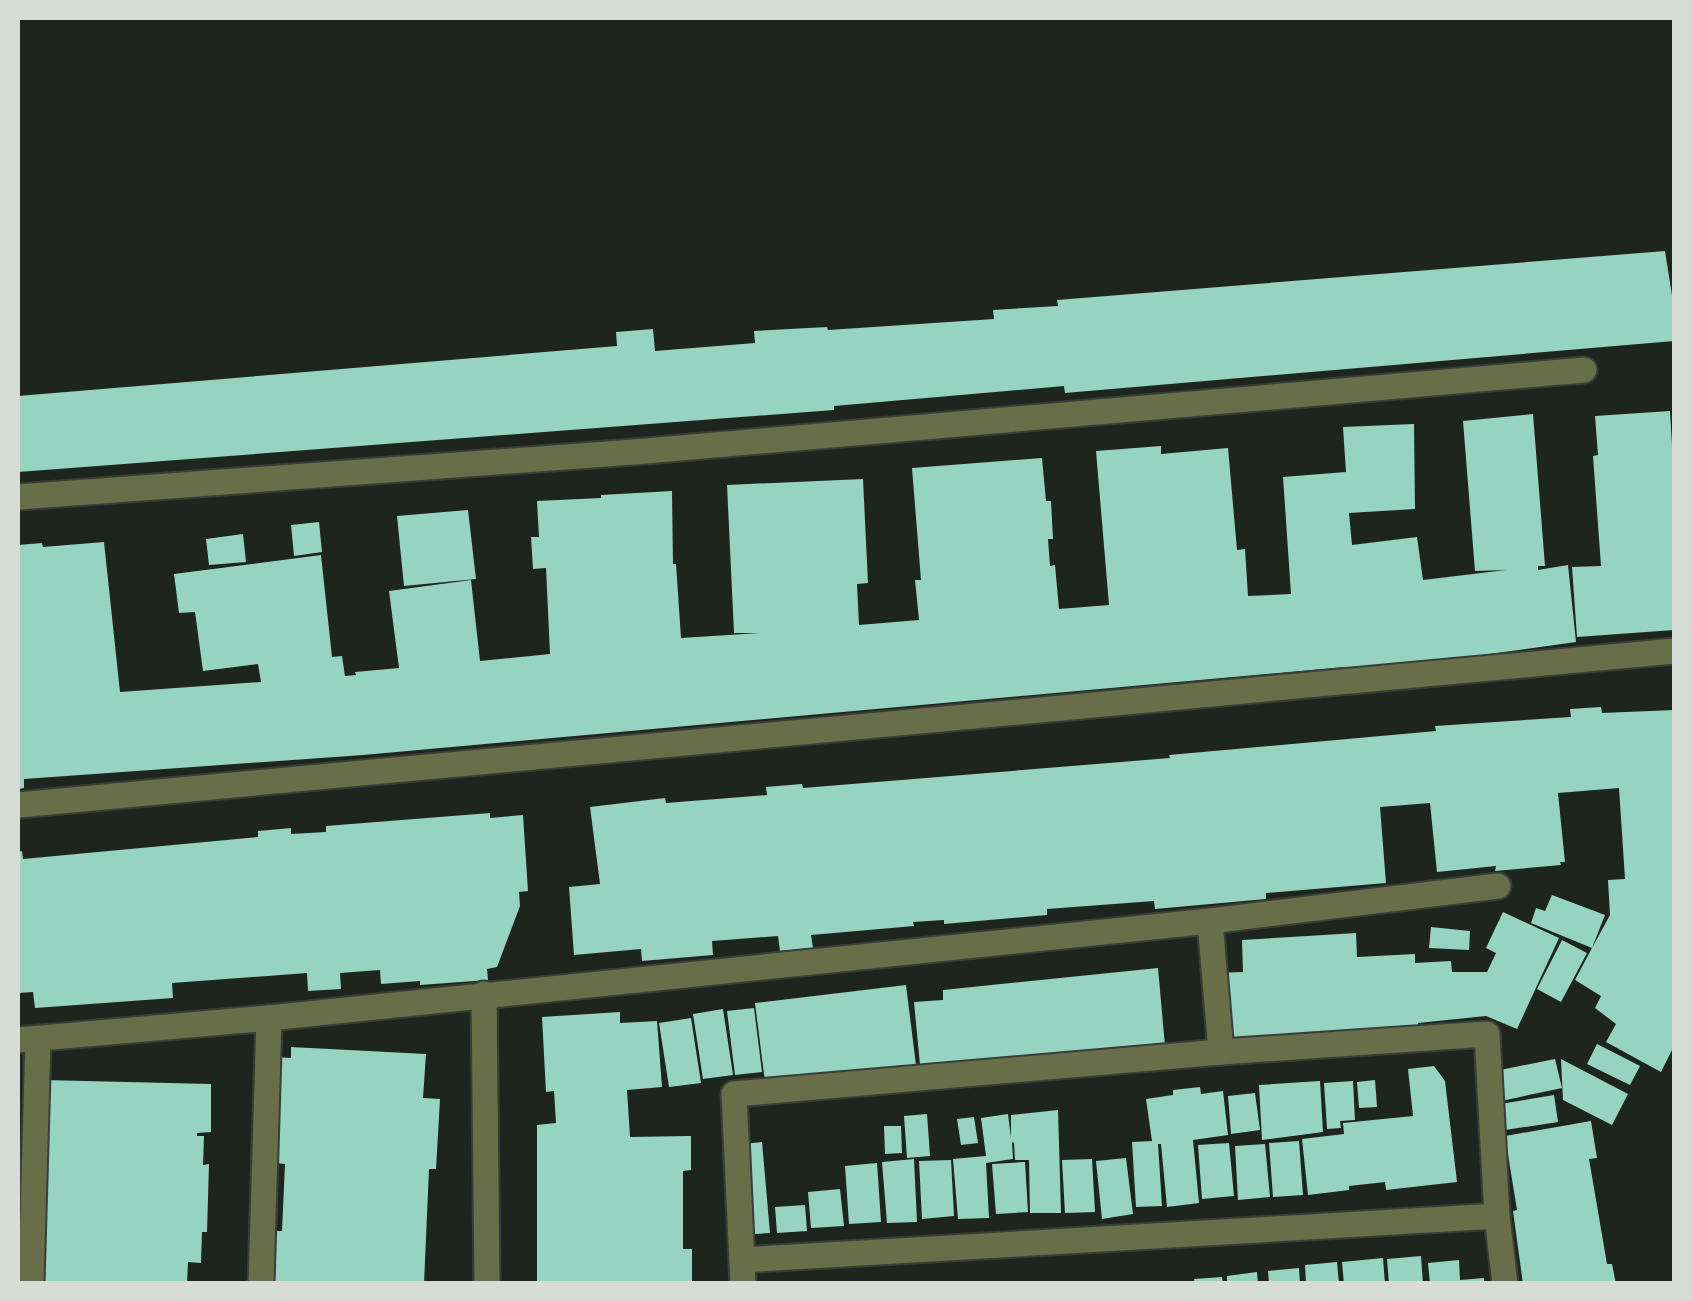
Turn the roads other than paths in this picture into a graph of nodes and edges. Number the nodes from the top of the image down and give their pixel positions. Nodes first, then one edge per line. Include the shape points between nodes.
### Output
1 (1584, 370) dead end
2 (18, 497) edge
3 (1674, 651) edge
4 (18, 805) edge
5 (1498, 886) dead end
6 (1210, 921) junction
7 (484, 994) junction
8 (269, 1018) junction
9 (28, 1040) edge
10 (1220, 1052) junction
11 (1497, 1216) junction
12 (743, 1272) edge
13 (31, 1284) edge
14 (261, 1284) edge
15 (487, 1284) edge
16 (1505, 1284) edge

1 - 2 lane
3 - 4 lane
5 - 6 lane
6 - 7 lane
6 - 10 lane
7 - 8 lane
7 - 15 lane
8 - 9 lane
8 - 14 lane
9 - 13 lane
10 - 11 lane via 1487,1034
10 - 12 lane via 734,1094
11 - 12 lane
11 - 16 lane

